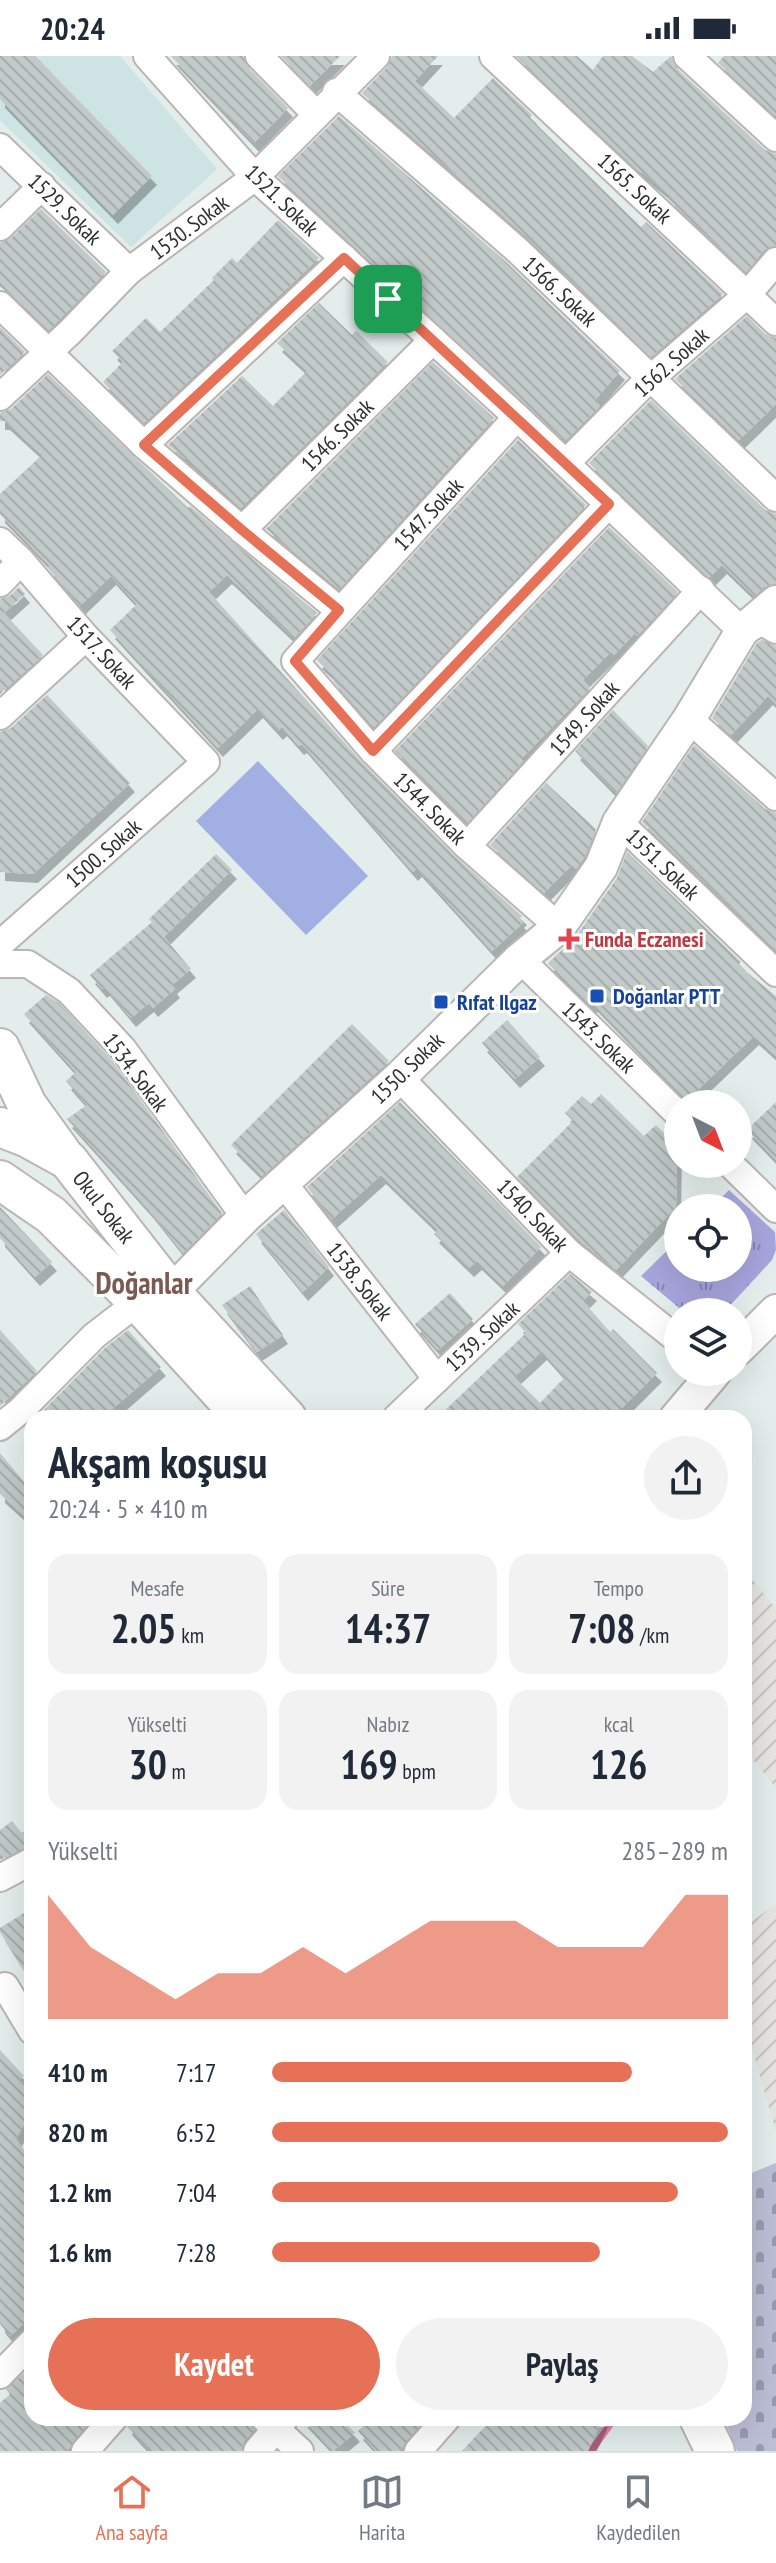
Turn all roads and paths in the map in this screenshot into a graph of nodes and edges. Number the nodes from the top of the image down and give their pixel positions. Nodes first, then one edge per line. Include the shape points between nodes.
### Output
1 (147, 56) edge
2 (259, 56) edge
3 (376, 56) edge
4 (493, 56) edge
5 (687, 56) edge
6 (336, 92) junction
7 (316, 114) junction
8 (776, 138) edge
9 (0, 147) edge
10 (255, 177) junction
11 (42, 186) junction
12 (0, 227) edge
13 (344, 258) junction
14 (776, 261) edge
15 (129, 271) junction
16 (748, 294) junction
17 (0, 305) edge
18 (776, 322) edge
19 (433, 340) junction
20 (48, 352) junction
21 (653, 378) junction
22 (0, 397) edge
23 (517, 417) junction
24 (144, 445) junction
25 (566, 463) junction
26 (776, 498) edge
27 (609, 504) junction
28 (242, 530) junction
29 (0, 541) edge
30 (21, 561) junction
31 (0, 583) edge
32 (701, 590) junction
33 (776, 602) edge
34 (339, 610) junction
35 (776, 630) edge
36 (742, 631) junction
37 (86, 637) junction
38 (0, 716) edge
39 (689, 719) junction
40 (373, 751) junction
41 (206, 762) joint
42 (776, 797) edge
43 (619, 822) junction
44 (467, 846) junction
45 (559, 927) junction
46 (0, 944) edge
47 (520, 959) junction
48 (0, 964) edge
49 (775, 971) edge
50 (0, 1048) edge
51 (399, 1077) junction
52 (664, 1100) edge
53 (0, 1127) edge
54 (68, 1160) junction
55 (744, 1178) edge
56 (0, 1180) edge
57 (284, 1184) junction
58 (776, 1209) edge
59 (245, 1217) junction
60 (569, 1253) junction
61 (155, 1297) junction
62 (776, 1311) edge
63 (664, 1329) edge
64 (752, 1335) edge
65 (437, 1379) junction
66 (702, 1386) edge
67 (31, 1410) edge
68 (238, 1410) edge
69 (278, 1410) edge
70 (404, 1410) edge
71 (683, 1410) edge
72 (24, 1417) edge
73 (0, 1427) edge
74 (24, 1865) edge
75 (0, 1878) edge
76 (5, 1986) dead end
77 (24, 2018) edge
78 (24, 2349) edge
79 (5, 2364) edge
80 (107, 2426) edge
81 (272, 2426) edge
82 (278, 2426) edge
83 (440, 2426) edge
84 (683, 2426) edge
85 (703, 2426) edge
86 (85, 2451) edge
87 (257, 2451) edge
88 (300, 2451) edge
89 (418, 2451) edge
90 (687, 2451) edge
91 (715, 2451) edge

1 - 10 street, 1521. Sokak
2 - 7 street
3 - 6 street, 1530. Sokak
4 - 16 street, 1565. Sokak
5 - 8 street
6 - 7 street, 1530. Sokak
6 - 21 street, 1566. Sokak via 516,249
7 - 10 street, 1530. Sokak
9 - 11 street, 1529. Sokak
10 - 13 street, 1521. Sokak
10 - 15 street, 1530. Sokak
11 - 12 street
11 - 15 street, 1529. Sokak
13 - 19 street, 1521. Sokak
13 - 24 street
14 - 16 street, 1562. Sokak
15 - 20 street, 1530. Sokak
16 - 18 street, 1565. Sokak
16 - 21 street, 1562. Sokak
17 - 20 street
19 - 23 street, 1521. Sokak
19 - 28 street, 1546. Sokak
20 - 22 street, 1530. Sokak
20 - 24 street
21 - 25 street, 1562. Sokak
21 - 26 street, 1566. Sokak
23 - 25 street, 1521. Sokak
23 - 34 street, 1547. Sokak
24 - 28 street
25 - 27 street, 1521. Sokak
27 - 32 street, 1521. Sokak
27 - 40 street
28 - 34 street
29 - 30 street, 1517. Sokak
30 - 31 street
30 - 37 street, 1517. Sokak
32 - 36 street, 1521. Sokak
32 - 44 street, 1549. Sokak
33 - 36 street, 1550. Sokak
34 - 40 street, 1544. Sokak via 295,661
35 - 36 street via 763,622
36 - 39 street, 1550. Sokak
37 - 38 street
37 - 41 street, 1517. Sokak
39 - 42 street
39 - 43 street, 1550. Sokak
40 - 44 street, 1544. Sokak
41 - 46 street, 1500. Sokak
43 - 45 street, 1550. Sokak via 601,867
43 - 49 street, 1551. Sokak
44 - 45 street, 1544. Sokak
45 - 47 street, 1550. Sokak
47 - 51 street, 1550. Sokak
47 - 52 street, 1543. Sokak
48 - 59 street, 1534. Sokak via 28,964 69,991 123,1049
50 - 54 main road via 27,1105
51 - 57 street, 1550. Sokak
51 - 60 street, 1540. Sokak
53 - 54 main road, Okul Sokak
54 - 61 main road, Okul Sokak
55 - 58 street
56 - 61 main road
57 - 59 street, 1550. Sokak
57 - 65 street, 1538. Sokak
59 - 61 street, 1550. Sokak
60 - 63 street, 1540. Sokak
60 - 65 street, 1539. Sokak
61 - 67 street via 94,1336
61 - 68 main road
61 - 69 main road, Okul Sokak
62 - 64 street
65 - 70 street, 1539. Sokak
66 - 71 street
72 - 73 street
74 - 75 street
76 - 77 street
78 - 79 street
80 - 86 street
81 - 87 street
82 - 88 street
83 - 89 street
84 - 90 main road
85 - 91 main road

